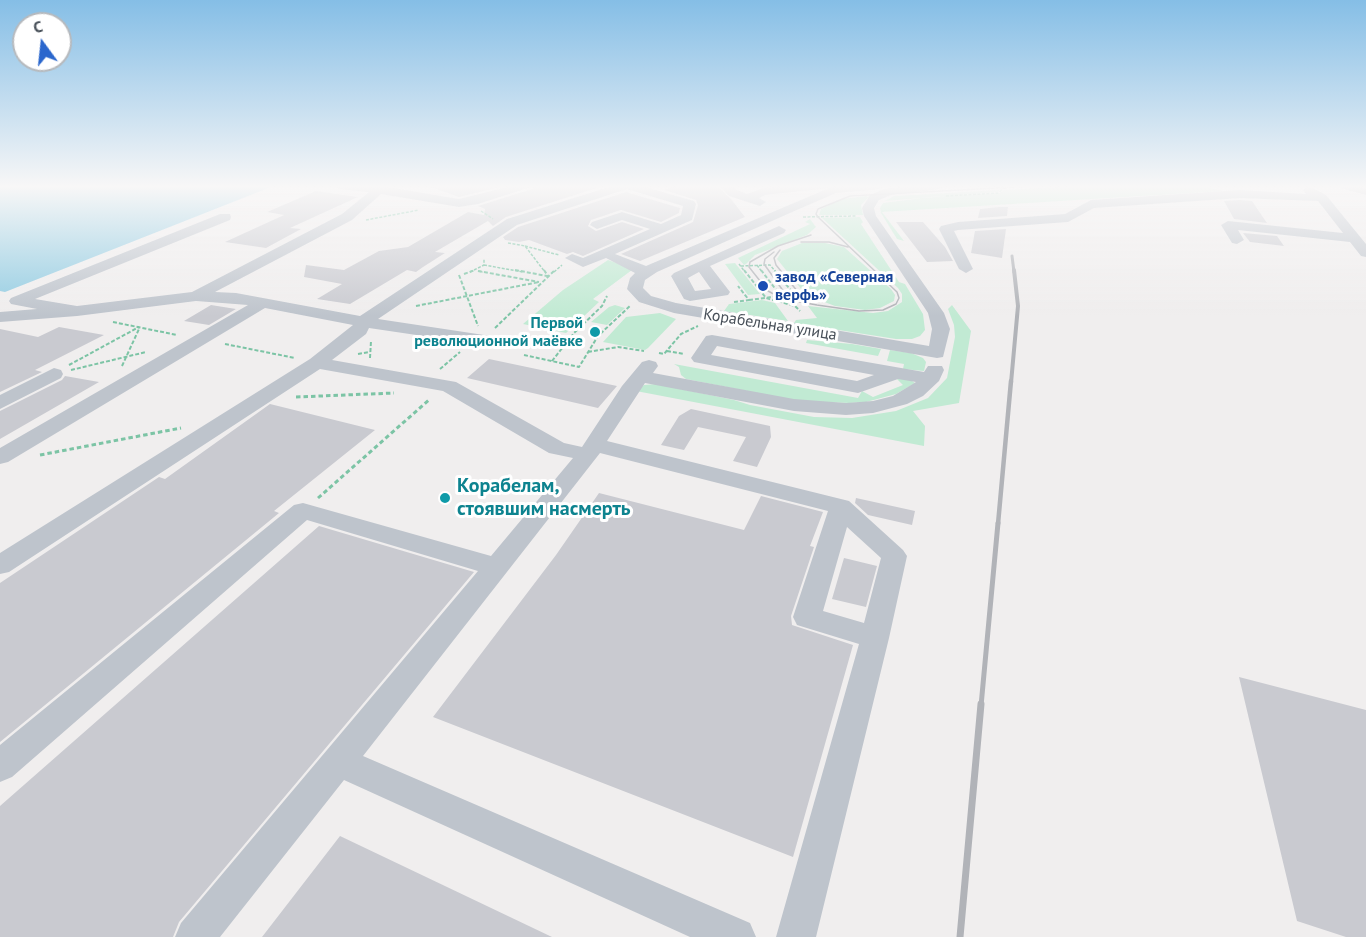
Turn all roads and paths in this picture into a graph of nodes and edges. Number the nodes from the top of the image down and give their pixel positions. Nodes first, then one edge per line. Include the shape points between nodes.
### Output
1 (199, 229) edge
2 (323, 229) edge
3 (502, 229) edge
4 (660, 229) edge
5 (729, 229) edge
6 (880, 229) edge
7 (947, 229) edge
8 (1230, 229) edge
9 (1264, 229) edge
10 (1346, 229) edge
11 (778, 230) edge
12 (1353, 238) junction
13 (487, 239) junction
14 (1237, 240) dead end
15 (525, 246) junction
16 (733, 251) junction
17 (1366, 253) edge
18 (572, 258) junction
19 (613, 258) dead end
20 (484, 265) dead end
21 (701, 266) dead end
22 (740, 266) junction
23 (758, 266) junction
24 (966, 269) dead end
25 (475, 270) dead end
26 (646, 272) junction
27 (459, 275) dead end
28 (548, 276) junction
29 (541, 282) junction
30 (196, 296) junction
31 (466, 296) junction
32 (607, 296) dead end
33 (781, 296) junction
34 (0, 297) edge
35 (766, 298) junction
36 (748, 300) dead end
37 (261, 304) junction
38 (632, 304) dead end
39 (801, 310) dead end
40 (8, 314) edge
41 (370, 320) junction
42 (708, 322) dead end
43 (480, 339) junction
44 (147, 352) dead end
45 (588, 352) junction
46 (937, 353) junction
47 (524, 355) dead end
48 (126, 357) junction
49 (552, 361) junction
50 (317, 363) junction
51 (369, 372) junction
52 (54, 374) junction
53 (897, 374) junction
54 (930, 379) junction
55 (414, 387) junction
56 (457, 390) junction
57 (110, 393) junction
58 (261, 399) junction
59 (0, 403) edge
60 (182, 428) dead end
61 (592, 450) junction
62 (34, 456) dead end
63 (0, 457) edge
64 (841, 507) junction
65 (303, 511) junction
66 (0, 566) edge
67 (496, 567) junction
68 (875, 638) junction
69 (338, 761) junction
70 (0, 766) edge
71 (195, 937) edge
72 (736, 937) edge
73 (796, 937) edge

1 - 40 street
2 - 30 street
3 - 13 street
4 - 18 street via 583,263
5 - 26 street
6 - 46 street via 936,313 941,330
7 - 24 street
8 - 14 street
9 - 12 street
10 - 12 street
11 - 16 street
12 - 17 street
13 - 15 path
13 - 41 street
15 - 18 path
15 - 28 path
16 - 21 street
16 - 22 path via 741,254 734,258
18 - 28 path
19 - 26 street
20 - 28 path
22 - 23 path
22 - 35 path
23 - 33 path
23 - 33 path via 770,265 794,294
25 - 29 path
26 - 46 street, Корабельная улица via 635,289 645,299 662,306
27 - 31 path
28 - 29 path
29 - 31 path
29 - 43 path
30 - 37 street
30 - 40 street via 77,311
31 - 41 path
31 - 43 path
32 - 49 path
33 - 35 path
34 - 40 street
35 - 36 path
35 - 39 path
37 - 41 street
37 - 57 street
38 - 45 path via 598,336
41 - 43 street
41 - 50 street
41 - 51 path
42 - 45 path via 681,334 664,354 618,347
43 - 55 path
44 - 48 path
45 - 49 path via 579,367
46 - 54 street
47 - 49 path
48 - 52 path
48 - 52 path via 139,327
48 - 57 path
50 - 51 street
50 - 58 street
51 - 55 street
52 - 59 street
53 - 53 street via 712,340 700,358 858,387
53 - 54 street
54 - 61 street via 900,400 861,409 831,410 645,371
55 - 56 street via 448,386
55 - 58 path
56 - 61 street via 557,448
56 - 65 path via 439,391
57 - 63 street
58 - 66 street
60 - 62 path
61 - 64 street
61 - 67 street
64 - 68 street via 894,556
64 - 68 street via 807,617
65 - 67 street
65 - 70 street
67 - 69 street
68 - 73 street
69 - 71 street
69 - 72 street

